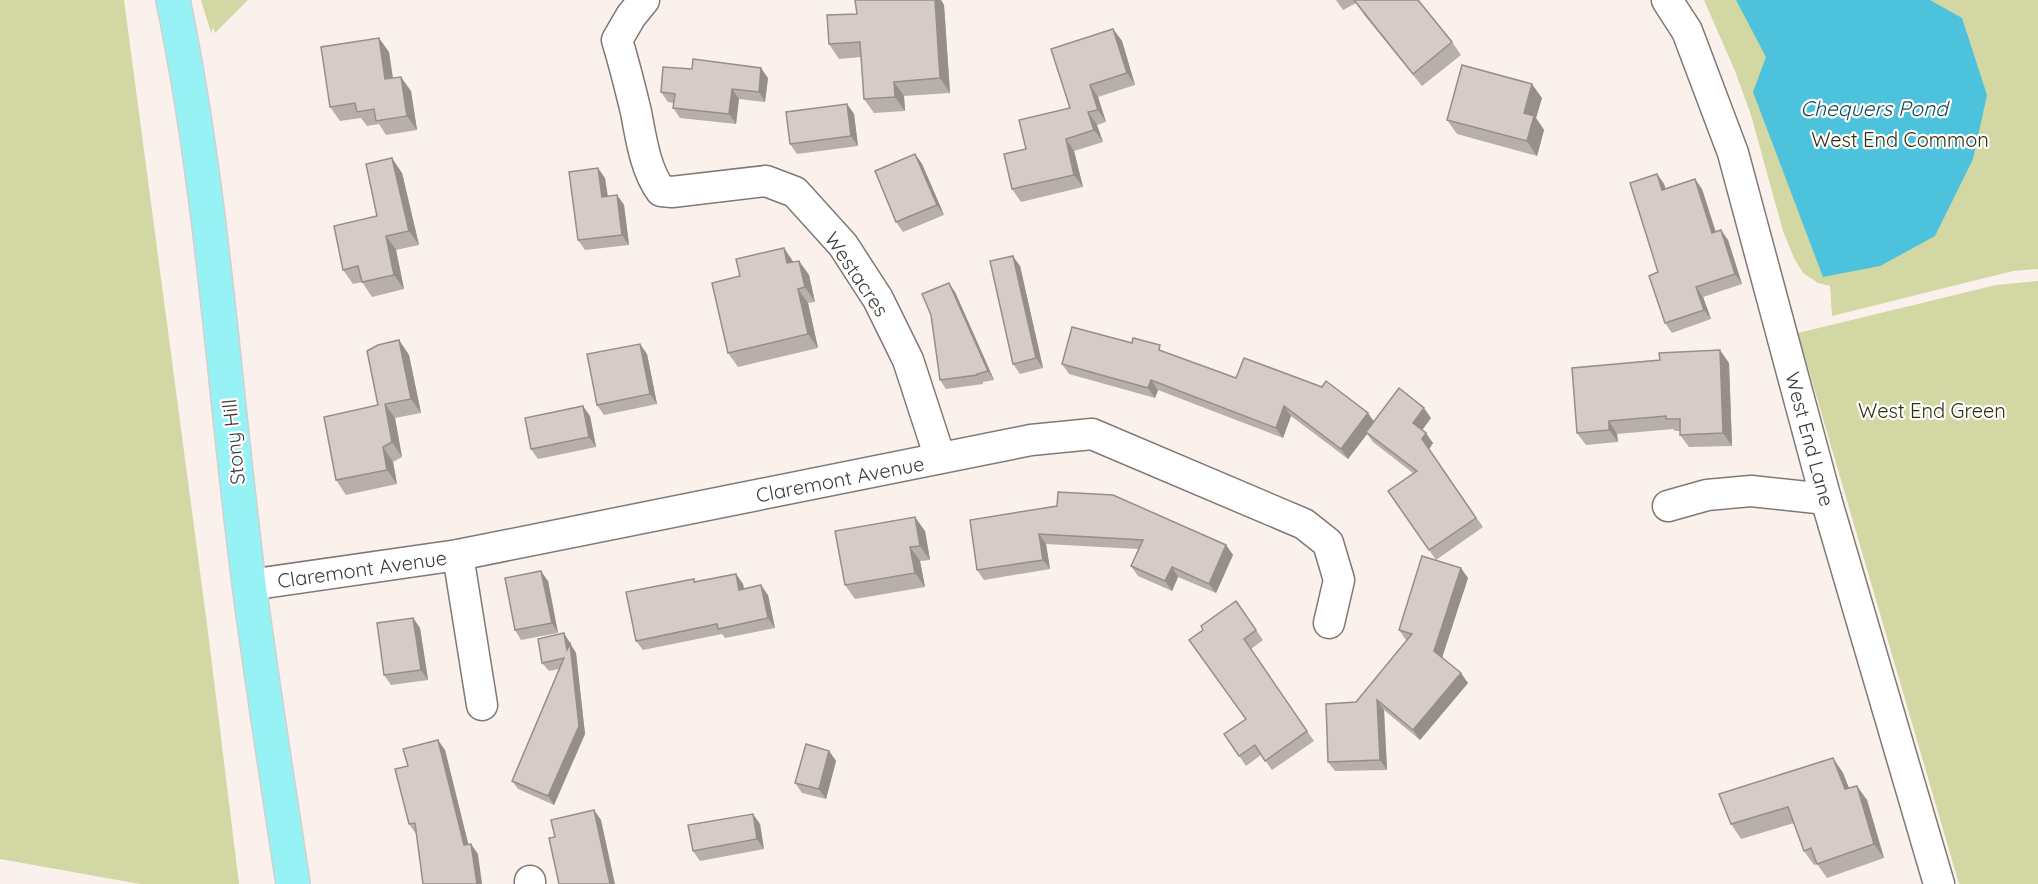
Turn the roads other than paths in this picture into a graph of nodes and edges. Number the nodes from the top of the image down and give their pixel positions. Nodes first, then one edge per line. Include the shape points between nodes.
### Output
1 (173, 0) edge
2 (644, 0) edge
3 (1667, 0) edge
4 (940, 458) junction
5 (1826, 499) junction
6 (1668, 506) dead end
7 (458, 555) junction
8 (249, 585) junction
9 (1329, 623) dead end
10 (482, 705) dead end
11 (293, 884) edge
12 (1939, 884) edge

1 - 8 main road, Stony Hill via 210,231
2 - 4 street, Westacres via 617,40 655,182 661,191 672,192 766,181 795,192 843,245 878,299 908,360
3 - 5 street, West End Lane via 1687,31 1733,153
4 - 7 street, Claremont Avenue
4 - 9 street, Claremont Avenue via 1031,440 1092,434 1273,510 1304,524 1328,543 1339,580
5 - 6 street via 1750,491 1707,495
5 - 12 street, West End Lane
7 - 8 street, Claremont Avenue
7 - 10 street
8 - 11 main road, Stony Hill

